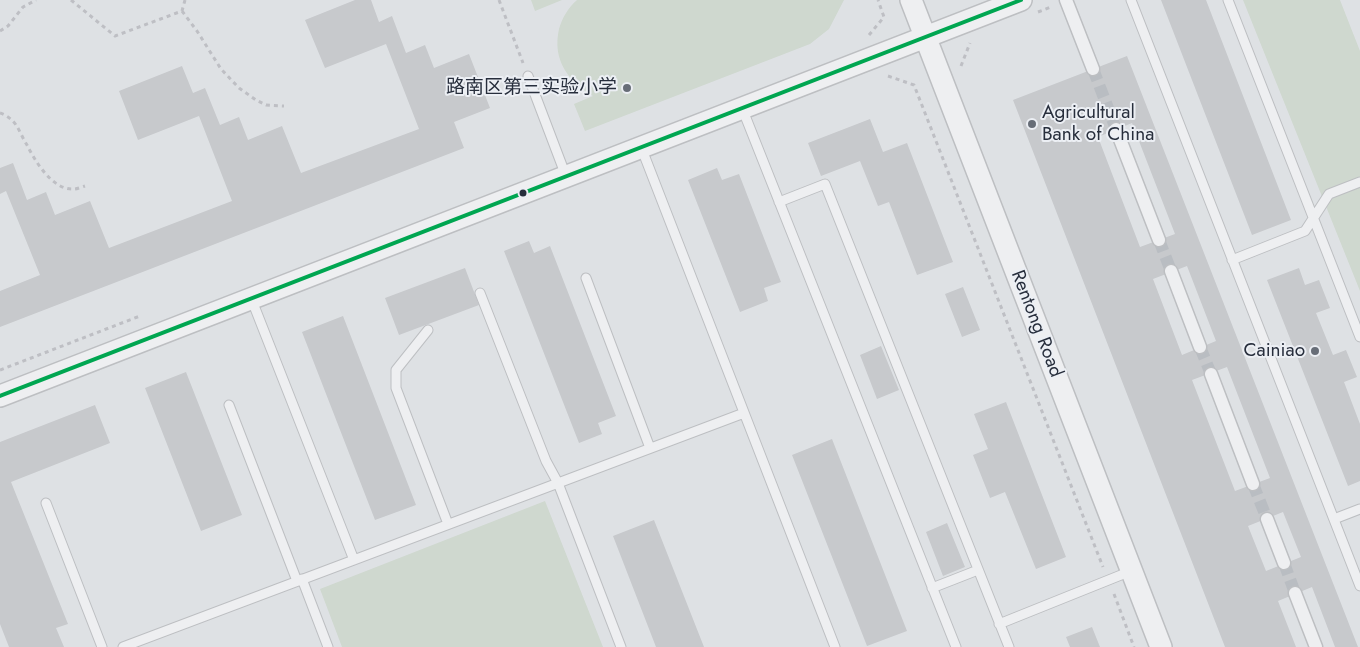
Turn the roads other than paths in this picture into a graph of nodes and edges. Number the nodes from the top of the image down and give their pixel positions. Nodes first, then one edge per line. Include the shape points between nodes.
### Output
1 (911, 0) edge
2 (1021, 0) edge
3 (1066, 0) edge
4 (1131, 0) edge
5 (1228, 0) edge
6 (925, 38) junction
7 (1093, 69) tunnel mouth
8 (528, 76) road end
9 (742, 108) junction
10 (1116, 129) tunnel mouth
11 (641, 147) junction
12 (566, 176) junction
13 (1360, 182) edge
14 (779, 202) junction
15 (1313, 219) junction
16 (1159, 240) tunnel mouth
17 (1232, 260) junction
18 (1171, 271) tunnel mouth
19 (586, 278) dead end
20 (480, 293) dead end
21 (251, 298) junction
22 (428, 330) dead end
23 (1360, 337) edge
24 (1200, 347) tunnel mouth
25 (1210, 374) tunnel mouth
26 (0, 396) edge
27 (229, 405) dead end
28 (744, 413) junction
29 (650, 448) junction
30 (558, 483) junction
31 (1253, 484) tunnel mouth
32 (46, 504) dead end
33 (1360, 509) edge
34 (1266, 519) tunnel mouth
35 (1334, 519) junction
36 (448, 524) junction
37 (354, 560) junction
38 (1284, 563) tunnel mouth
39 (978, 570) junction
40 (1132, 571) junction
41 (300, 580) junction
42 (1360, 586) edge
43 (932, 588) junction
44 (1295, 593) tunnel mouth
45 (1000, 624) junction
46 (102, 647) edge
47 (123, 647) edge
48 (328, 647) edge
49 (621, 647) edge
50 (835, 647) edge
51 (956, 647) edge
52 (1009, 647) edge
53 (1161, 647) edge
54 (1316, 647) edge

1 - 6 street, Rentong Road
2 - 6 street
3 - 7 street
4 - 17 lane
5 - 15 lane
6 - 9 street
6 - 40 street, Rentong Road
8 - 12 lane
9 - 11 street
9 - 14 lane
10 - 16 street
11 - 12 street
11 - 28 lane
12 - 21 street
13 - 15 lane via 1329,194
14 - 39 lane via 825,184
14 - 43 lane
15 - 17 lane via 1305,231
15 - 23 lane
17 - 35 lane
18 - 24 street
19 - 29 lane
20 - 30 lane via 546,461
21 - 26 street
21 - 37 lane
22 - 36 lane via 396,370 396,388
25 - 31 street
27 - 41 lane
28 - 29 lane
28 - 50 lane
29 - 30 lane
30 - 36 lane
30 - 49 lane
32 - 46 lane
33 - 35 lane
34 - 38 street
35 - 42 lane
36 - 37 lane
37 - 41 lane
39 - 43 lane
39 - 45 lane
40 - 45 lane
40 - 53 street, Rentong Road
41 - 47 lane
41 - 48 lane
43 - 51 lane
44 - 54 street
45 - 52 lane

